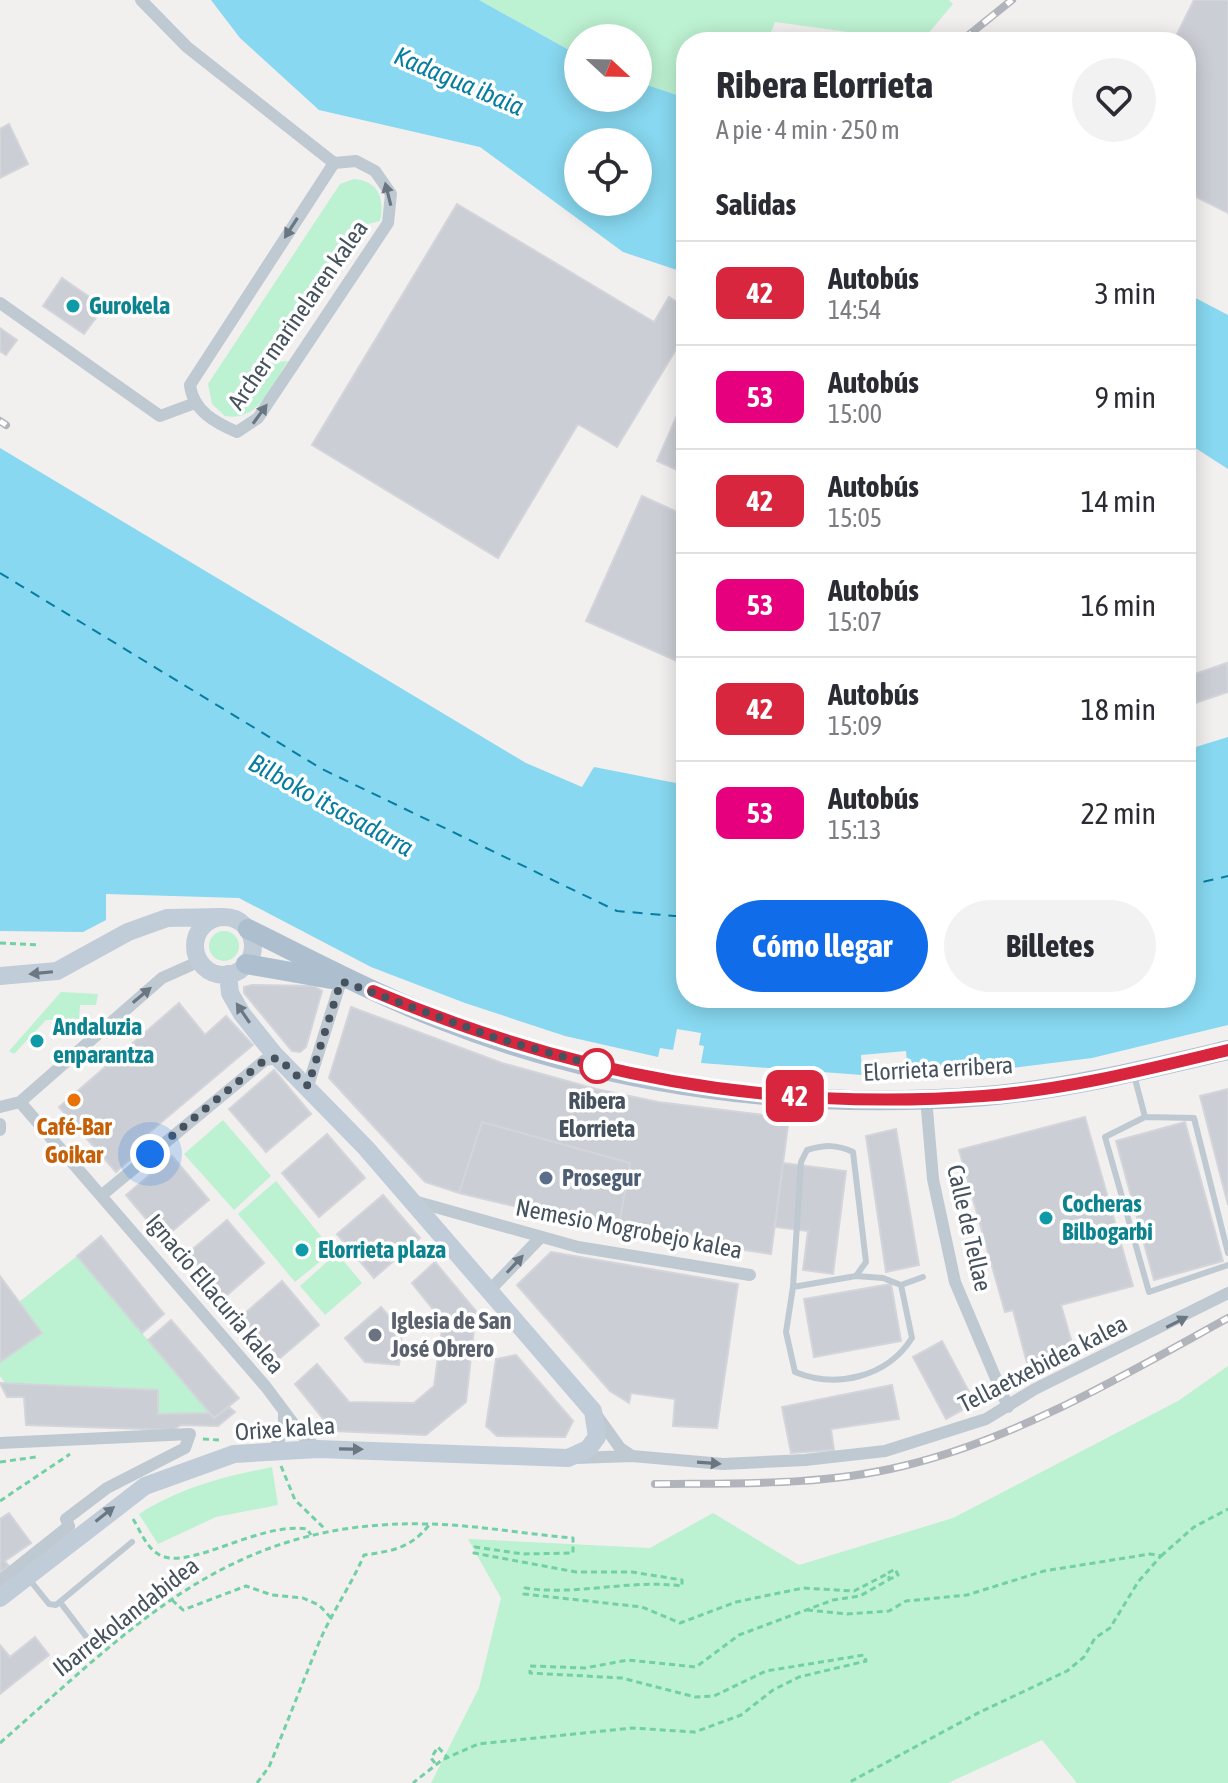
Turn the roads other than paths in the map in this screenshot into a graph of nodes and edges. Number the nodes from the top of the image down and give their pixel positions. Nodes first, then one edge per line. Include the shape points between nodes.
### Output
1 (141, 0) edge
2 (334, 163) junction
3 (0, 303) edge
4 (195, 403) junction
5 (222, 917) junction
6 (248, 929) junction
7 (200, 961) junction
8 (246, 964) junction
9 (228, 974) junction
10 (0, 976) edge
11 (341, 981) junction
12 (373, 991) junction
13 (1228, 1050) edge
14 (278, 1058) junction
15 (1133, 1072) junction
16 (308, 1086) junction
17 (926, 1098) junction
18 (20, 1102) junction
19 (0, 1107) edge
20 (1145, 1117) junction
21 (102, 1195) junction
22 (411, 1200) junction
23 (453, 1214) junction
24 (441, 1234) junction
25 (540, 1238) junction
26 (1228, 1253) edge
27 (1228, 1265) edge
28 (750, 1275) dead end
29 (856, 1276) junction
30 (923, 1277) dead end
31 (901, 1285) junction
32 (793, 1287) junction
33 (489, 1291) junction
34 (1228, 1293) edge
35 (1008, 1407) junction
36 (593, 1411) junction
37 (284, 1413) junction
38 (0, 1443) edge
39 (318, 1449) junction
40 (632, 1456) junction
41 (277, 1457) junction
42 (568, 1458) junction
43 (132, 1542) dead end
44 (27, 1576) junction
45 (0, 1581) edge
46 (0, 1598) edge
47 (60, 1602) junction
48 (88, 1639) dead end

1 - 2 street, Archer marinelaren kalea via 187,47
2 -> 4 street, Archer marinelaren kalea via 194,377 190,385
4 -> 2 street, Archer marinelaren kalea via 224,427 237,432 252,425 388,223 391,194 385,181 365,164
3 - 4 street via 160,416
5 - 6 main road
5 - 7 main road via 198,933
5 -> 10 main road via 167,918 128,932 57,971
6 - 8 main road via 253,947
6 - 12 main road
7 - 9 main road via 212,972
18 -> 7 street via 162,978
8 - 9 main road
8 - 11 main road
14 -> 9 main road via 242,1014 230,993
11 - 12 main road
11 - 16 street
12 - 17 main road, Elorrieta erribera via 496,1038 650,1079 782,1096
13 - 15 main road, Elorrieta erribera
14 - 16 main road
14 - 21 street via 265,1060
15 - 17 main road, Elorrieta erribera via 984,1096
15 - 20 lane
16 - 22 main road
17 - 35 street, Calle de Tellae via 933,1179 955,1282
18 - 19 street
18 - 21 street, Ignacio Ellacuria kalea
20 - 26 lane via 1194,1118
20 - 27 lane via 1105,1137 1149,1292
21 - 37 street, Ignacio Ellacuria kalea
22 - 23 street, Nemesio Mogrobejo kalea
22 - 24 main road
23 - 24 street via 442,1221
23 - 25 street, Nemesio Mogrobejo kalea
24 - 33 main road
25 - 28 street, Nemesio Mogrobejo kalea
33 -> 25 street
29 - 31 lane
29 - 32 lane
29 - 32 lane via 866,1262 853,1152 825,1145 807,1150 801,1162
30 - 31 lane
31 - 32 lane via 912,1338 901,1355 881,1369 845,1379 813,1379 795,1372 786,1332
33 - 36 main road
35 -> 34 street, Tellaetxebidea kalea
40 -> 35 street, Tellaetxebidea kalea via 723,1464 885,1451 958,1431
36 - 40 street
36 - 42 main road via 594,1444
37 - 39 street, Ignacio Ellacuria kalea
37 - 41 street
38 - 45 street via 190,1434 185,1448 107,1488 76,1511 66,1519 69,1526
39 - 41 main road, Orixe kalea
39 -> 42 main road, Orixe kalea
40 - 42 street, Orixe kalea
44 -> 41 main road, Orixe kalea via 145,1486 234,1454
43 - 47 lane
44 - 46 main road, Orixe kalea
44 - 47 lane via 49,1604
47 - 48 lane

